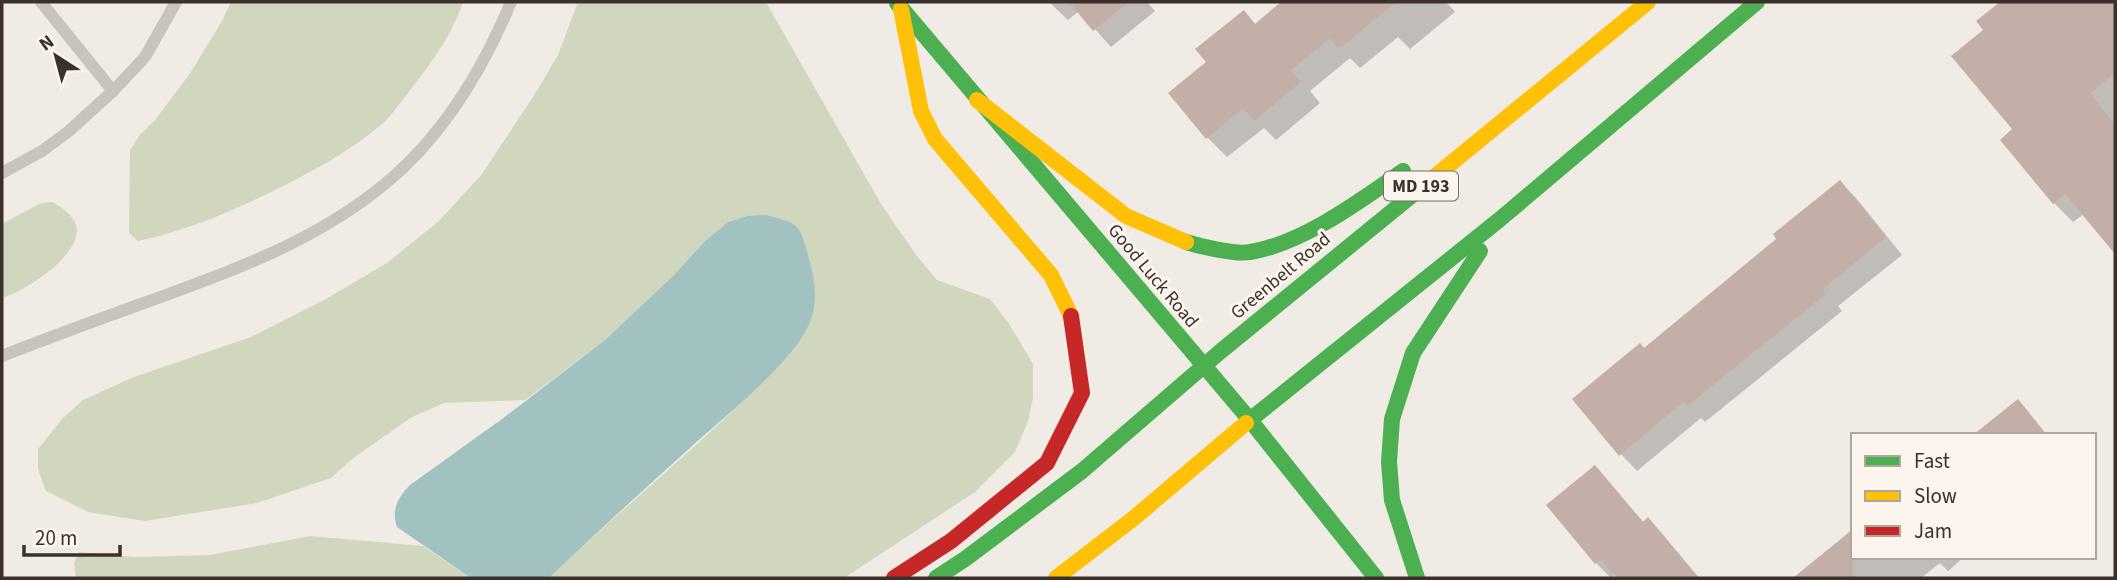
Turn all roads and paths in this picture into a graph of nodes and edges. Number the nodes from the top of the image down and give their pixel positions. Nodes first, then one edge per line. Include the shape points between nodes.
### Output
1 (41, 2) edge
2 (176, 2) edge
3 (511, 2) edge
4 (1757, 2) edge
5 (1645, 4) edge
6 (898, 5) edge
7 (113, 91) junction
8 (977, 100) junction
9 (1497, 106) dead end
10 (1420, 159) dead end
11 (2, 173) edge
12 (1499, 220) junction
13 (2, 356) edge
14 (1203, 366) junction
15 (1250, 420) junction
16 (894, 578) edge
17 (936, 578) edge
18 (1056, 578) edge
19 (1376, 578) edge
20 (1417, 578) edge

1 - 7 lane
2 - 7 lane via 145,57
3 - 13 lane via 491,48 451,112 387,183 327,226 242,268
4 - 12 main road
5 - 9 main road
5 - 14 main road, Greenbelt Road / MD 193
6 - 8 main road, Good Luck Road
6 - 16 main road via 921,111 935,139 1051,275 1073,321 1082,393 1047,463 951,541
7 - 11 lane via 42,151
8 - 10 main road via 1126,216 1189,243 1247,253 1288,242 1365,198
8 - 14 main road, Good Luck Road
12 - 15 main road
12 - 20 main road via 1413,353 1392,419 1392,500
14 - 15 main road, Good Luck Road
14 - 17 main road, Greenbelt Road / MD 193 via 1082,471
15 - 18 main road
15 - 19 main road, Good Luck Road

